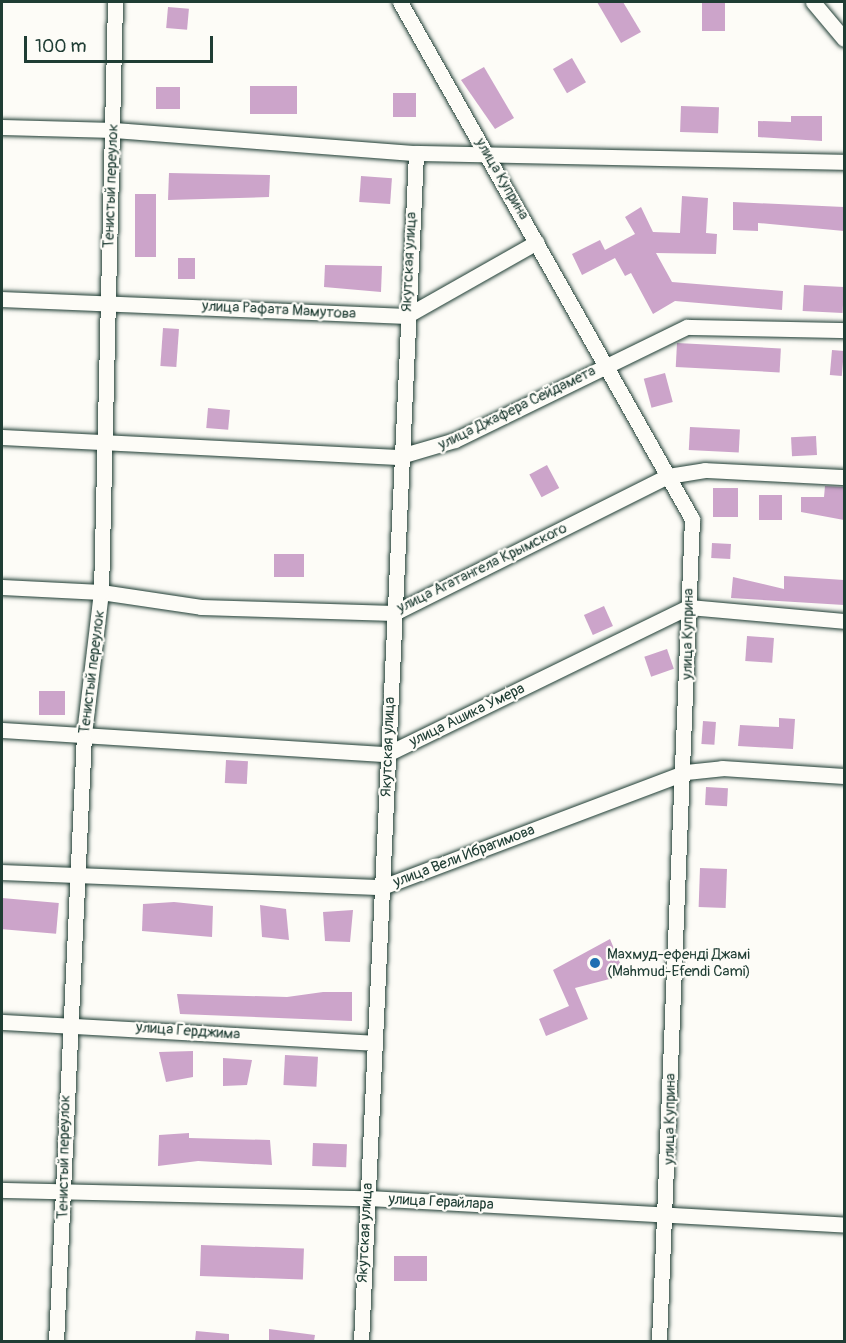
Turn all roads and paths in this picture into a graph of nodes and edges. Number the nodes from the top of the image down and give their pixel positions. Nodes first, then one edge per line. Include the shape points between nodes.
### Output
1 (115, 2) edge
2 (400, 2) edge
3 (813, 2) edge
4 (844, 39) edge
5 (2, 127) edge
6 (114, 130) junction
7 (416, 153) junction
8 (489, 156) junction
9 (844, 162) edge
10 (537, 242) junction
11 (2, 299) edge
12 (106, 302) junction
13 (406, 316) junction
14 (844, 330) edge
15 (606, 365) junction
16 (2, 437) edge
17 (104, 440) junction
18 (397, 457) junction
19 (668, 476) junction
20 (844, 477) edge
21 (2, 587) edge
22 (101, 592) junction
23 (688, 607) junction
24 (394, 613) junction
25 (844, 621) edge
26 (2, 730) edge
27 (84, 734) junction
28 (387, 754) junction
29 (686, 772) junction
30 (844, 776) edge
31 (2, 872) edge
32 (76, 873) junction
33 (382, 887) junction
34 (2, 1022) edge
35 (67, 1023) junction
36 (374, 1043) junction
37 (2, 1190) edge
38 (65, 1190) junction
39 (367, 1198) junction
40 (669, 1214) junction
41 (844, 1225) edge
42 (56, 1341) edge
43 (361, 1341) edge
44 (659, 1341) edge

1 - 6 street, Тенистый переулок
2 - 8 street, улица Куприна
3 - 4 street
5 - 6 street
6 - 7 street
6 - 12 street, Тенистый переулок
7 - 8 street
7 - 13 street, Якутская улица
8 - 9 street via 648,154
8 - 10 street, улица Куприна
10 - 13 street
10 - 15 street, улица Куприна
11 - 12 street, улица Рафата Мамутова
12 - 13 street, улица Рафата Мамутова
12 - 17 street, Тенистый переулок
13 - 18 street, Якутская улица
14 - 15 street, улица Джафера Сейдамета via 687,327
15 - 18 street, улица Джафера Сейдамета via 455,440
15 - 19 street, улица Куприна
16 - 17 street, улица Джафера Сейдамета
17 - 18 street, улица Джафера Сейдамета
17 - 22 street, Тенистый переулок
18 - 24 street, Якутская улица
19 - 20 street, улица Агатангела Крымского via 705,470
19 - 23 street, улица Куприна via 692,519
19 - 24 street, улица Агатангела Крымского
21 - 22 street, улица Агатангела Крымского
22 - 24 street, улица Агатангела Крымского via 201,607
22 - 27 street, Тенистый переулок
23 - 25 street
23 - 28 street, улица Ашика Умера
23 - 29 street, улица Куприна
24 - 28 street, Якутская улица
26 - 27 street, улица Ашика Умера
27 - 28 street, улица Ашика Умера
27 - 32 street, Тенистый переулок
28 - 33 street, Якутская улица
29 - 30 street, улица Вели Ибрагимова via 722,768
29 - 33 street, улица Вели Ибрагимова
29 - 40 street, улица Куприна via 673,954
31 - 32 street, улица Вели Ибрагимова
32 - 33 street, улица Вели Ибрагимова
32 - 35 street, Тенистый переулок
33 - 36 street, Якутская улица
34 - 35 street, улица Герджима
35 - 36 street, улица Герджима
35 - 38 street, Тенистый переулок
36 - 39 street, Якутская улица
37 - 38 street, улица Герайлара
38 - 39 street, улица Герайлара
38 - 42 street, Тенистый переулок
39 - 40 street, улица Герайлара
39 - 43 street, Якутская улица
40 - 41 street, улица Герайлара
40 - 44 street, улица Куприна

